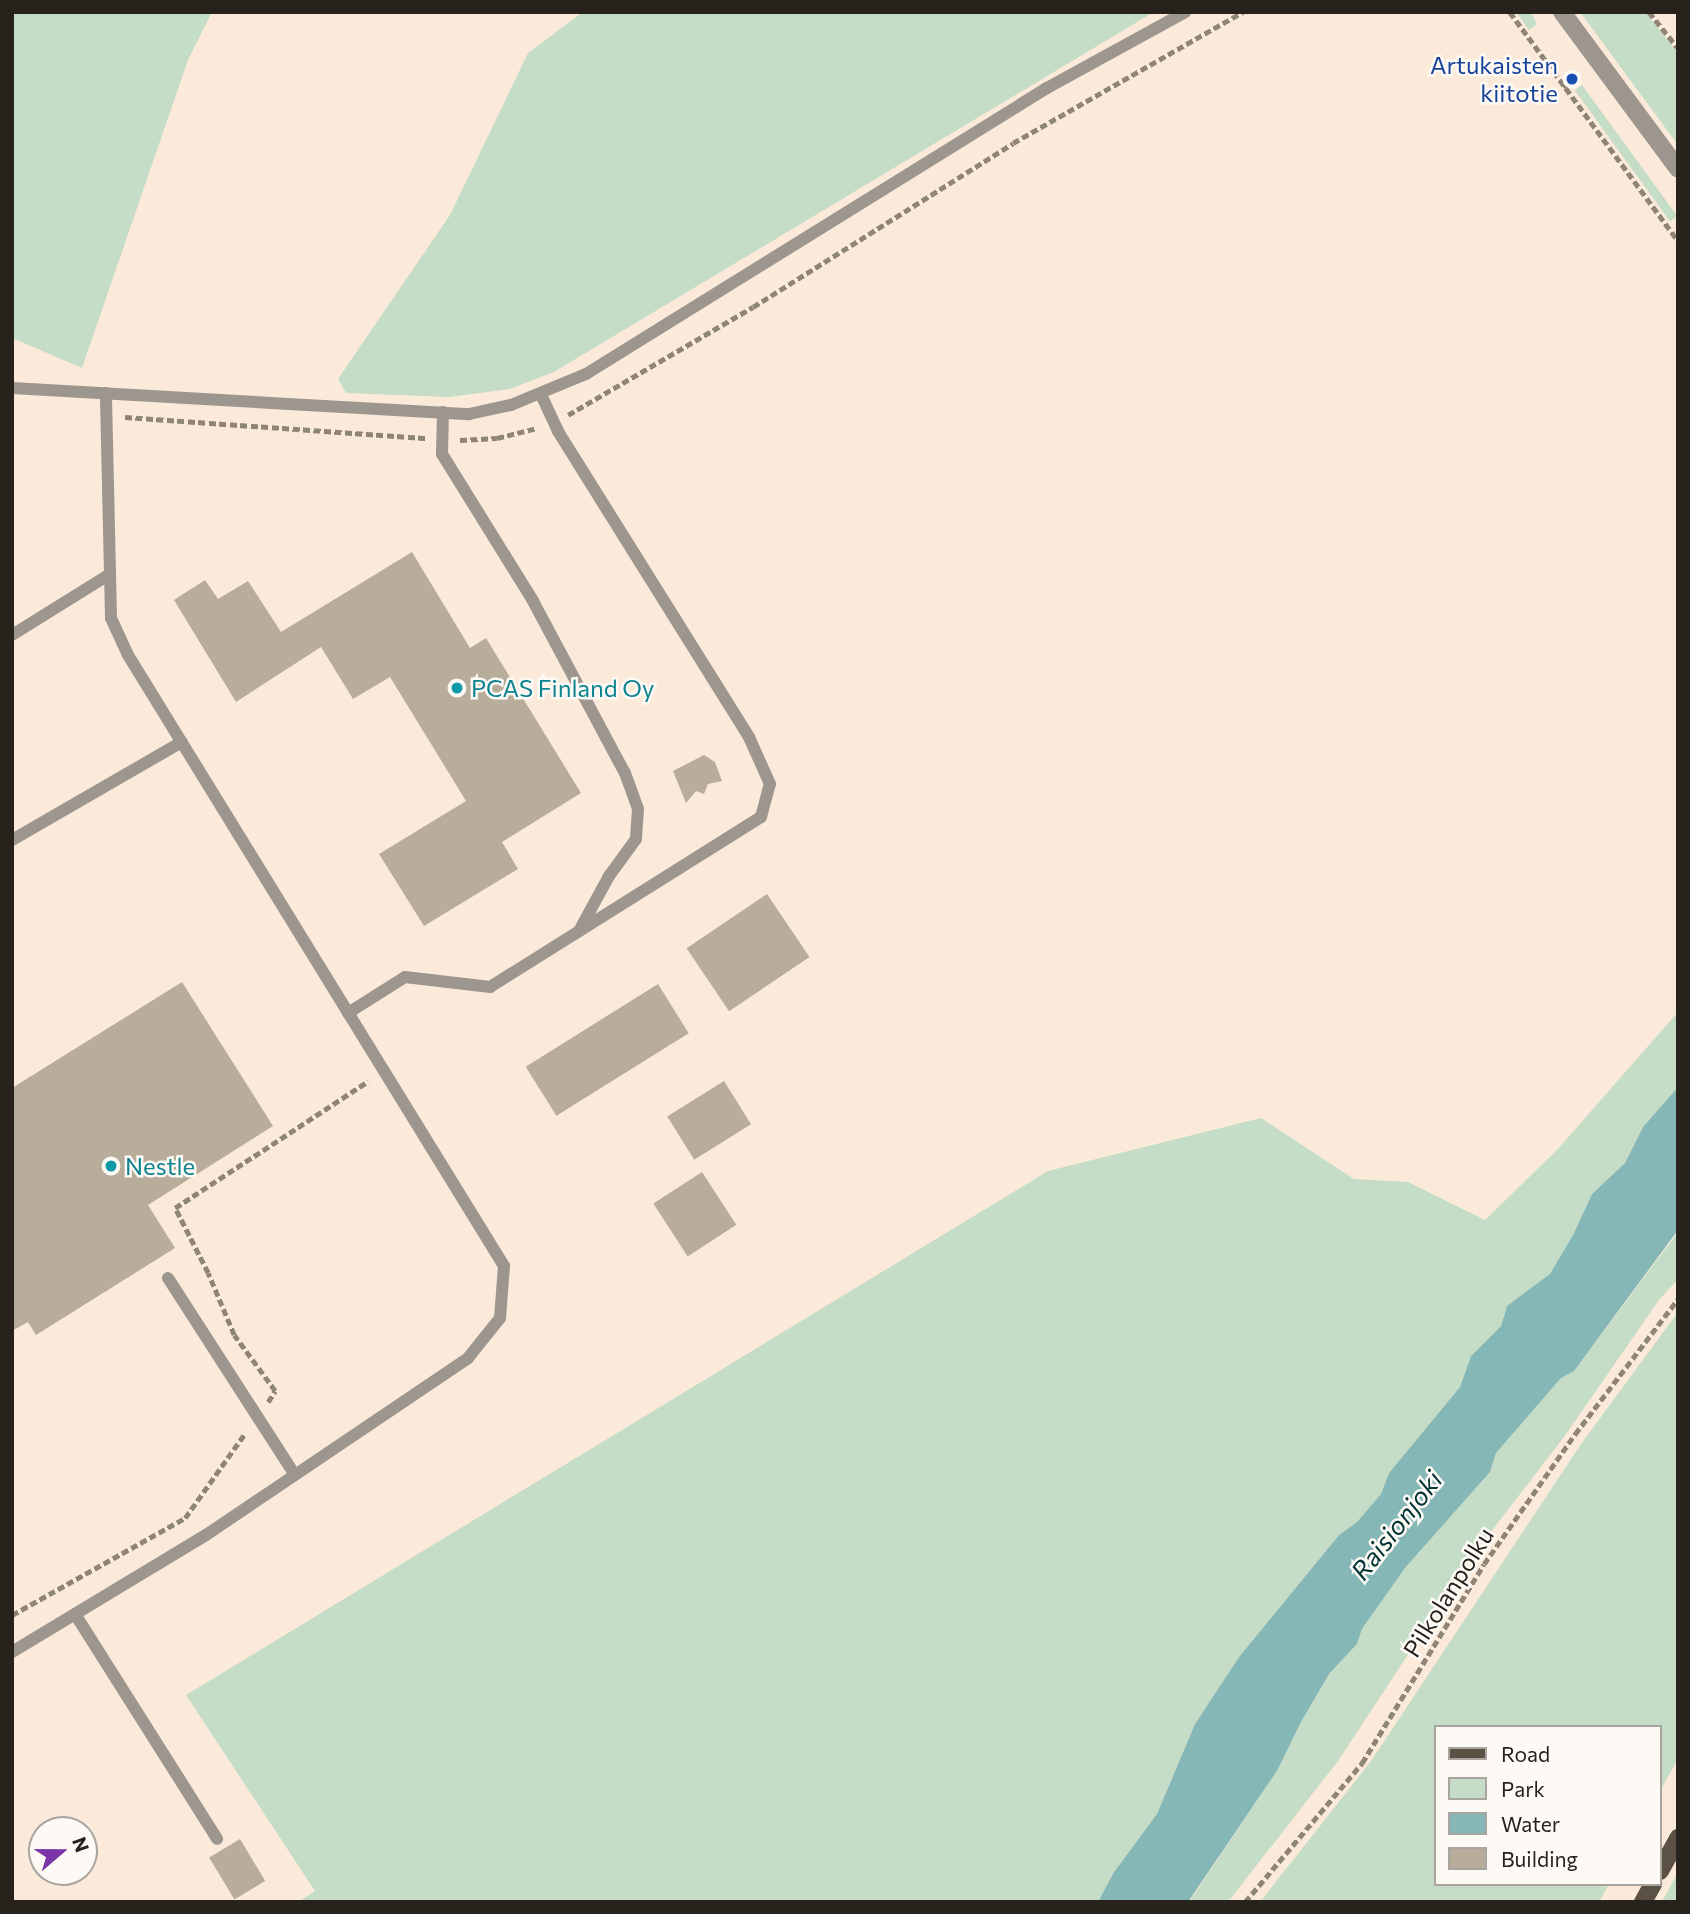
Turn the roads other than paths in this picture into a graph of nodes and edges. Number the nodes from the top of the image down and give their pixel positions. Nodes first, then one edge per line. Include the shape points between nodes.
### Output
1 (1185, 12) edge
2 (1562, 12) edge
3 (1678, 169) edge
4 (12, 388) edge
5 (106, 393) junction
6 (541, 395) junction
7 (443, 412) junction
8 (110, 574) junction
9 (12, 635) edge
10 (181, 742) junction
11 (12, 840) edge
12 (579, 932) junction
13 (348, 1013) junction
14 (168, 1278) dead end
15 (295, 1475) junction
16 (75, 1614) junction
17 (12, 1652) edge
18 (1678, 1838) edge
19 (217, 1839) dead end
20 (1662, 1867) edge
21 (1652, 1886) edge
22 (1643, 1902) edge

1 - 6 lane via 1047,88 586,374
2 - 3 street
4 - 5 lane
5 - 7 lane
5 - 8 lane
6 - 7 lane via 469,414
6 - 12 lane via 749,737 770,784 761,817
7 - 12 lane via 442,454 533,601 625,773 638,809 636,839 609,876
8 - 9 lane
8 - 10 lane via 111,618
10 - 11 lane
10 - 13 lane
12 - 13 lane via 491,986 405,977
13 - 15 lane via 504,1266 500,1318 468,1358
14 - 15 lane
15 - 16 lane
16 - 17 lane
16 - 19 lane
18 - 20 main road
21 - 22 main road

